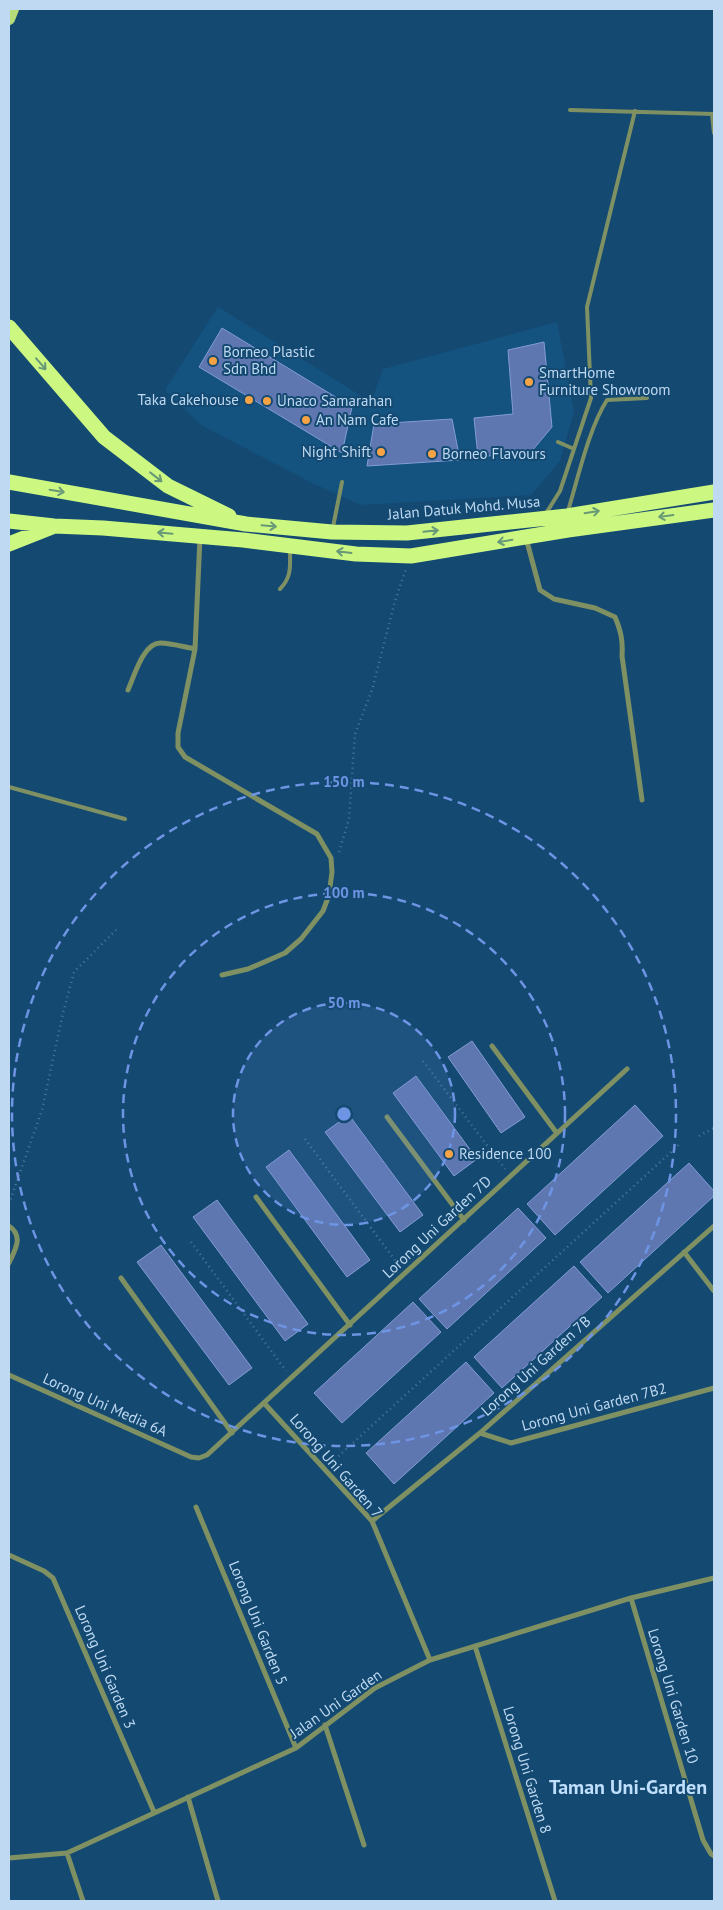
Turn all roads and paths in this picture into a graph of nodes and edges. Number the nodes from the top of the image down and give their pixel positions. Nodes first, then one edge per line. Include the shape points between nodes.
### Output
1 (13, 9) edge
2 (9, 19) edge
3 (570, 110) dead end
4 (635, 111) junction
5 (713, 114) edge
6 (714, 133) edge
7 (9, 327) edge
8 (647, 398) dead end
9 (558, 442) dead end
10 (574, 449) junction
11 (9, 482) edge
12 (342, 482) dead end
13 (714, 492) edge
14 (714, 510) edge
15 (567, 516) junction
16 (542, 519) junction
17 (9, 521) edge
18 (246, 524) junction
19 (54, 526) junction
20 (332, 532) junction
21 (200, 537) junction
22 (526, 537) junction
23 (9, 544) edge
24 (290, 546) junction
25 (411, 556) junction
26 (280, 589) dead end
27 (195, 650) junction
28 (128, 690) dead end
29 (9, 787) edge
30 (642, 800) dead end
31 (125, 820) dead end
32 (332, 872) junction
33 (118, 928) dead end
34 (222, 975) dead end
35 (492, 1046) dead end
36 (423, 1061) dead end
37 (627, 1069) dead end
38 (387, 1117) dead end
39 (714, 1128) edge
40 (556, 1132) junction
41 (699, 1136) dead end
42 (305, 1139) dead end
43 (681, 1143) dead end
44 (510, 1176) junction
45 (256, 1197) dead end
46 (9, 1204) edge
47 (464, 1220) junction
48 (9, 1226) edge
49 (714, 1226) edge
50 (191, 1242) dead end
51 (684, 1252) junction
52 (9, 1263) edge
53 (405, 1274) junction
54 (121, 1278) dead end
55 (714, 1291) edge
56 (350, 1325) junction
57 (9, 1375) edge
58 (291, 1378) junction
59 (714, 1388) edge
60 (264, 1403) junction
61 (232, 1433) junction
62 (480, 1433) junction
63 (191, 1457) joint
64 (324, 1469) junction
65 (196, 1507) dead end
66 (372, 1521) junction
67 (9, 1555) edge
68 (714, 1578) edge
69 (630, 1598) junction
70 (474, 1646) junction
71 (430, 1660) junction
72 (325, 1725) junction
73 (296, 1748) junction
74 (188, 1797) junction
75 (154, 1812) junction
76 (364, 1845) dead end
77 (67, 1853) junction
78 (714, 1856) edge
79 (9, 1858) edge
80 (83, 1901) edge
81 (218, 1901) edge
82 (555, 1901) edge

1 - 2 main road
3 - 4 lane
4 - 5 lane
4 - 10 lane via 587,307 591,398
5 - 6 lane
7 -> 18 highway via 104,437 168,486
8 - 15 lane via 607,400 600,410
9 - 10 lane
10 - 16 lane via 560,491
11 -> 18 highway, Jalan Datuk Mohd. Musa
12 - 20 lane
15 -> 13 highway, Jalan Datuk Mohd. Musa
14 -> 22 highway
15 - 16 highway, Jalan Datuk Mohd. Musa
20 -> 16 highway, Jalan Datuk Mohd. Musa via 407,534
17 - 19 highway
18 -> 20 highway, Jalan Datuk Mohd. Musa
21 -> 19 highway
19 - 23 highway
21 - 24 highway
21 - 27 street
22 -> 25 highway
22 - 30 street via 540,590 554,600 595,608 614,617 620,628
25 -> 24 highway via 356,554
24 - 26 lane via 290,574
25 - 32 path via 356,734 349,819
27 - 28 street via 158,643 149,646
27 - 32 street via 178,733 178,746 184,756 317,834 331,858
29 - 31 lane
32 - 34 street via 330,895 323,911 301,939 285,953 248,969
33 - 46 path via 74,972 42,1110
35 - 40 street
36 - 44 path
37 - 40 street, Lorong Uni Garden 7D
38 - 47 street
39 - 41 path
40 - 44 street, Lorong Uni Garden 7D
42 - 53 path
43 - 64 path
44 - 47 street, Lorong Uni Garden 7D
45 - 56 street
47 - 53 street, Lorong Uni Garden 7D
48 - 52 street via 17,1232 18,1240
49 - 51 street, Lorong Uni Garden 7B
50 - 58 path
51 - 55 street
51 - 62 street, Lorong Uni Garden 7B
53 - 56 street, Lorong Uni Garden 7D
54 - 61 street
56 - 58 street, Lorong Uni Garden 7D
57 - 63 street, Lorong Uni Media 6A
58 - 60 street, Lorong Uni Garden 7D
59 - 62 street, Lorong Uni Garden 7B2 via 511,1442
60 - 61 street, Lorong Uni Garden 7D
60 - 64 street, Lorong Uni Garden 7
61 - 63 street, Lorong Uni Garden 7D via 207,1455
62 - 66 street, Lorong Uni Garden 7B
64 - 66 street, Lorong Uni Garden 7
65 - 73 street, Lorong Uni Garden 5
66 - 71 street, Lorong Uni Garden 7
67 - 75 street, Lorong Uni Garden 3 via 52,1578
68 - 69 street, Jalan Uni Garden
69 - 70 street, Jalan Uni Garden
69 - 78 street, Lorong Uni Garden 10 via 704,1840
70 - 71 street, Jalan Uni Garden
70 - 82 street, Lorong Uni Garden 8
71 - 72 street, Jalan Uni Garden via 375,1688
72 - 73 street, Jalan Uni Garden
72 - 76 street
73 - 74 street, Jalan Uni Garden
74 - 75 street, Jalan Uni Garden
74 - 81 street
75 - 77 street, Jalan Uni Garden
77 - 79 street, Jalan Uni Garden
77 - 80 street

